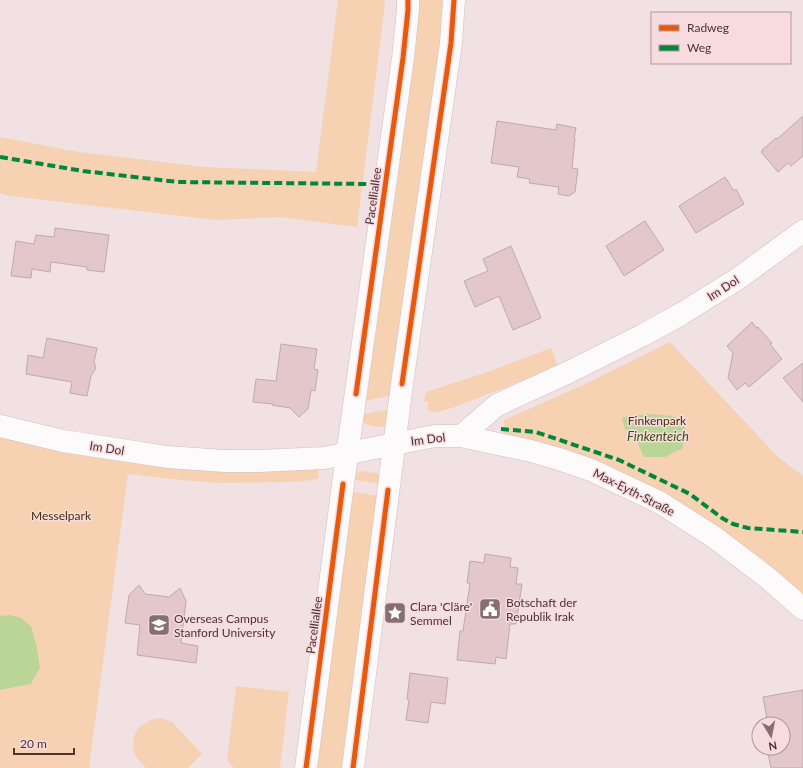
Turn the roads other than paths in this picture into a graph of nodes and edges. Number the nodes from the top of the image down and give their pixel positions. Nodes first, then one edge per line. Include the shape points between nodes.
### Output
1 (408, 0) edge
2 (454, 0) edge
3 (803, 231) edge
4 (0, 426) edge
5 (462, 436) junction
6 (394, 444) junction
7 (347, 453) junction
8 (803, 609) edge
9 (306, 768) edge
10 (353, 768) edge

1 - 7 street, Pacelliallee via 403,58
2 - 6 street via 451,44
3 - 5 street, Im Dol via 739,278 681,314 576,369 497,405
4 - 7 street, Im Dol via 63,441 197,460 324,458
5 - 6 street, Im Dol via 435,436
5 - 8 street, Max-Eyth-Straße via 559,459 591,470 659,502 714,537
6 - 7 street, Im Dol
6 - 10 street
7 - 9 street, Pacelliallee

